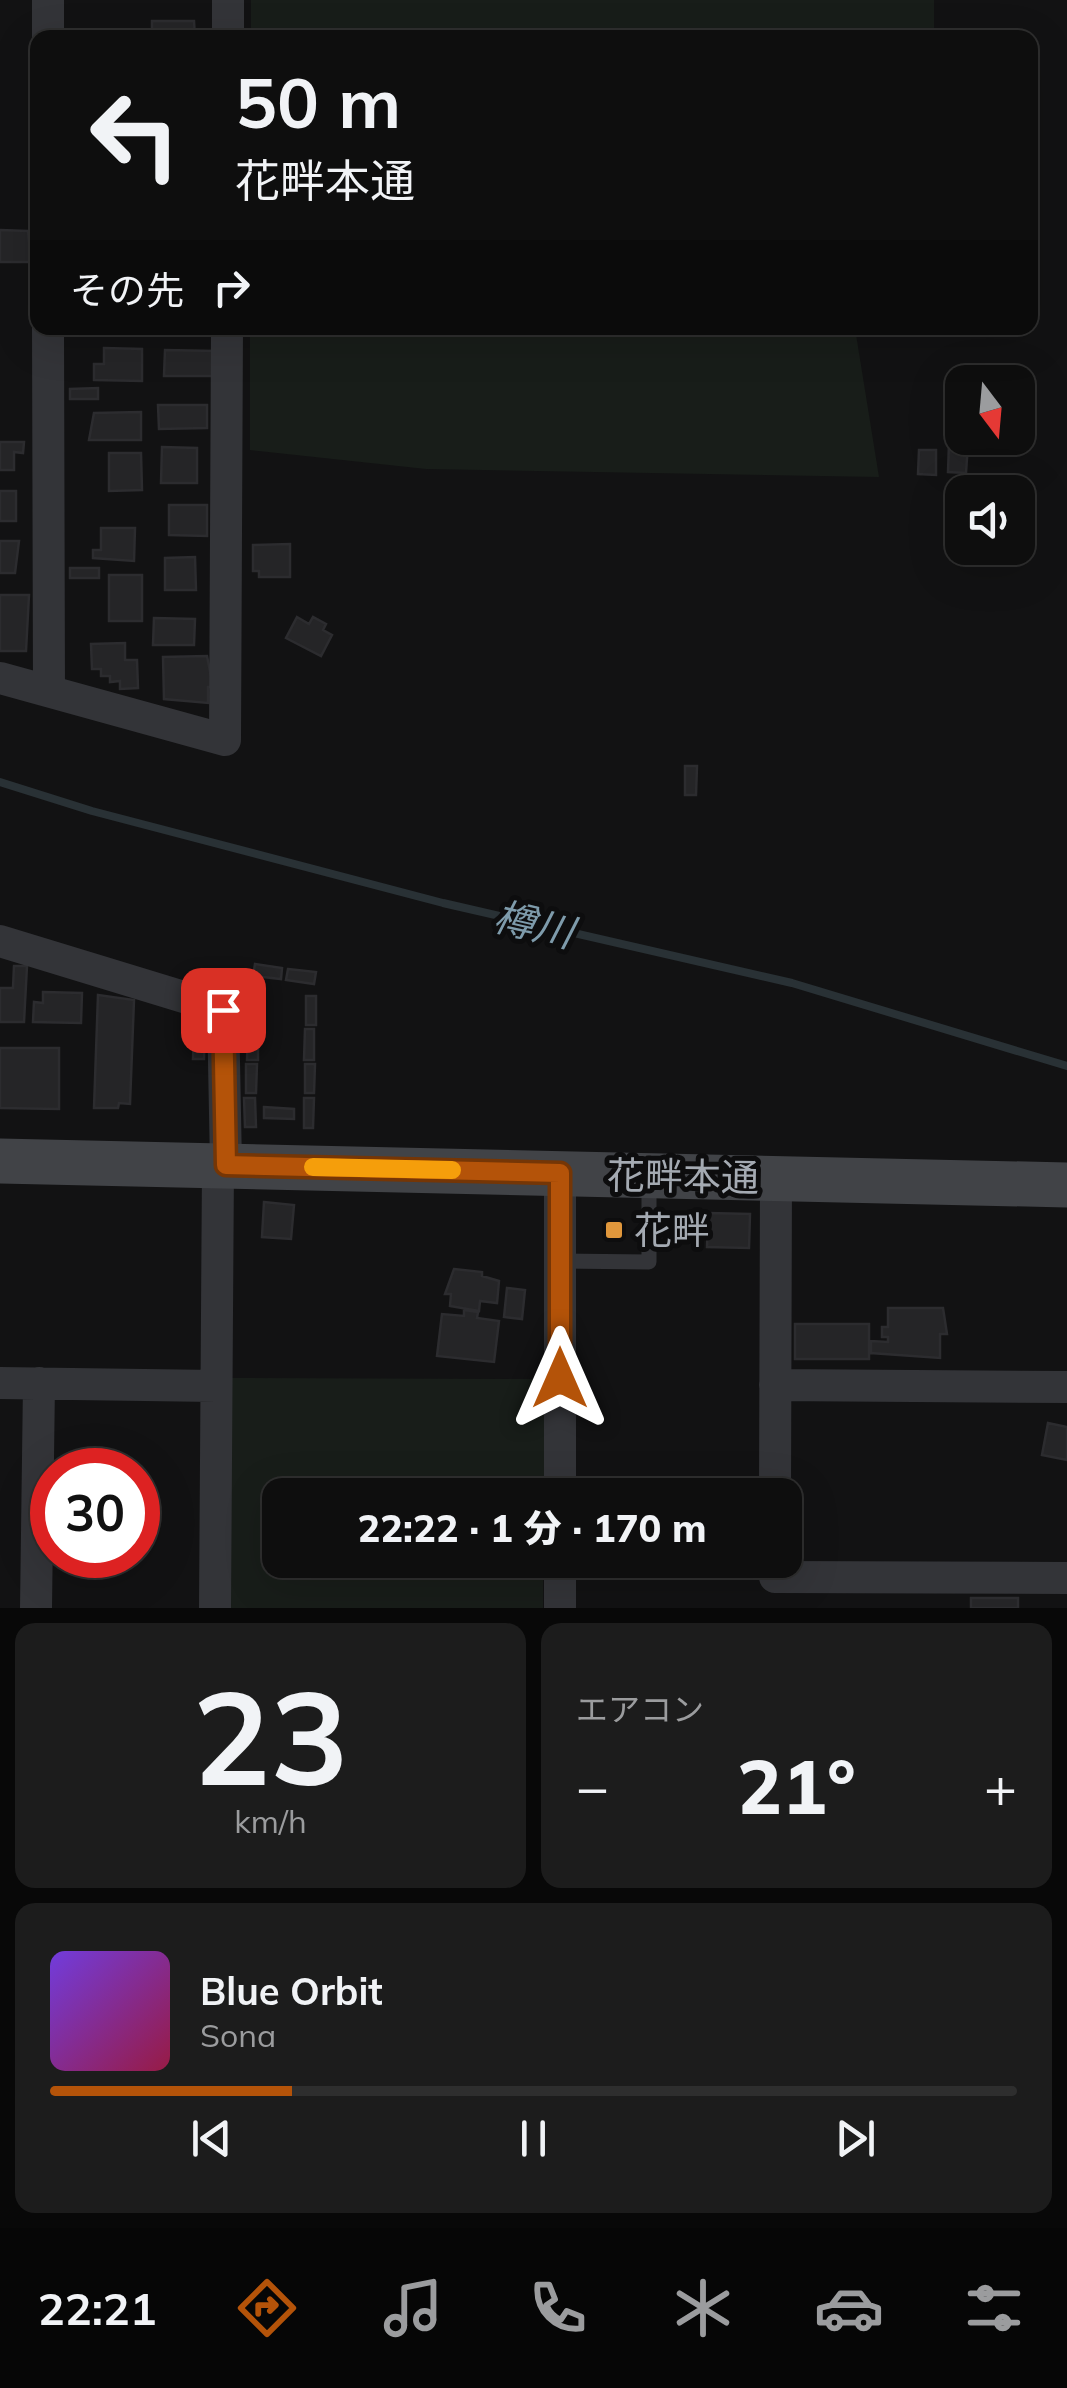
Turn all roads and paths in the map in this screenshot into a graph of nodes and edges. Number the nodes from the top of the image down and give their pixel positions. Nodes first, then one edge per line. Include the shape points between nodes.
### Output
1 (48, 0) edge
2 (228, 0) edge
3 (48, 30) edge
4 (228, 30) edge
5 (48, 335) edge
6 (226, 335) edge
7 (0, 678) edge
8 (49, 691) junction
9 (0, 941) edge
10 (0, 1161) edge
11 (222, 1165) junction
12 (560, 1173) junction
13 (648, 1176) junction
14 (776, 1178) junction
15 (1067, 1186) edge
16 (560, 1262) junction
17 (0, 1383) edge
18 (39, 1384) junction
19 (776, 1385) junction
20 (216, 1386) junction
21 (1067, 1388) edge
22 (560, 1478) edge
23 (776, 1478) edge
24 (560, 1578) edge
25 (1067, 1578) edge
26 (776, 1582) edge
27 (36, 1608) edge
28 (215, 1608) edge
29 (560, 1608) edge

1 - 3 street
2 - 4 street
5 - 8 street
6 - 8 street via 225,740
7 - 8 street
9 - 11 street via 223,1010
10 - 11 street, 花畔本通
11 - 12 street, 花畔本通
11 - 20 street
12 - 13 street, 花畔本通
12 - 16 street
13 - 14 street, 花畔本通
13 - 16 lane via 650,1262
14 - 15 street, 花畔本通
14 - 19 street
16 - 22 street
17 - 18 street
18 - 20 street
18 - 27 street
19 - 21 street
19 - 23 street
20 - 28 street
24 - 29 street
25 - 26 street

